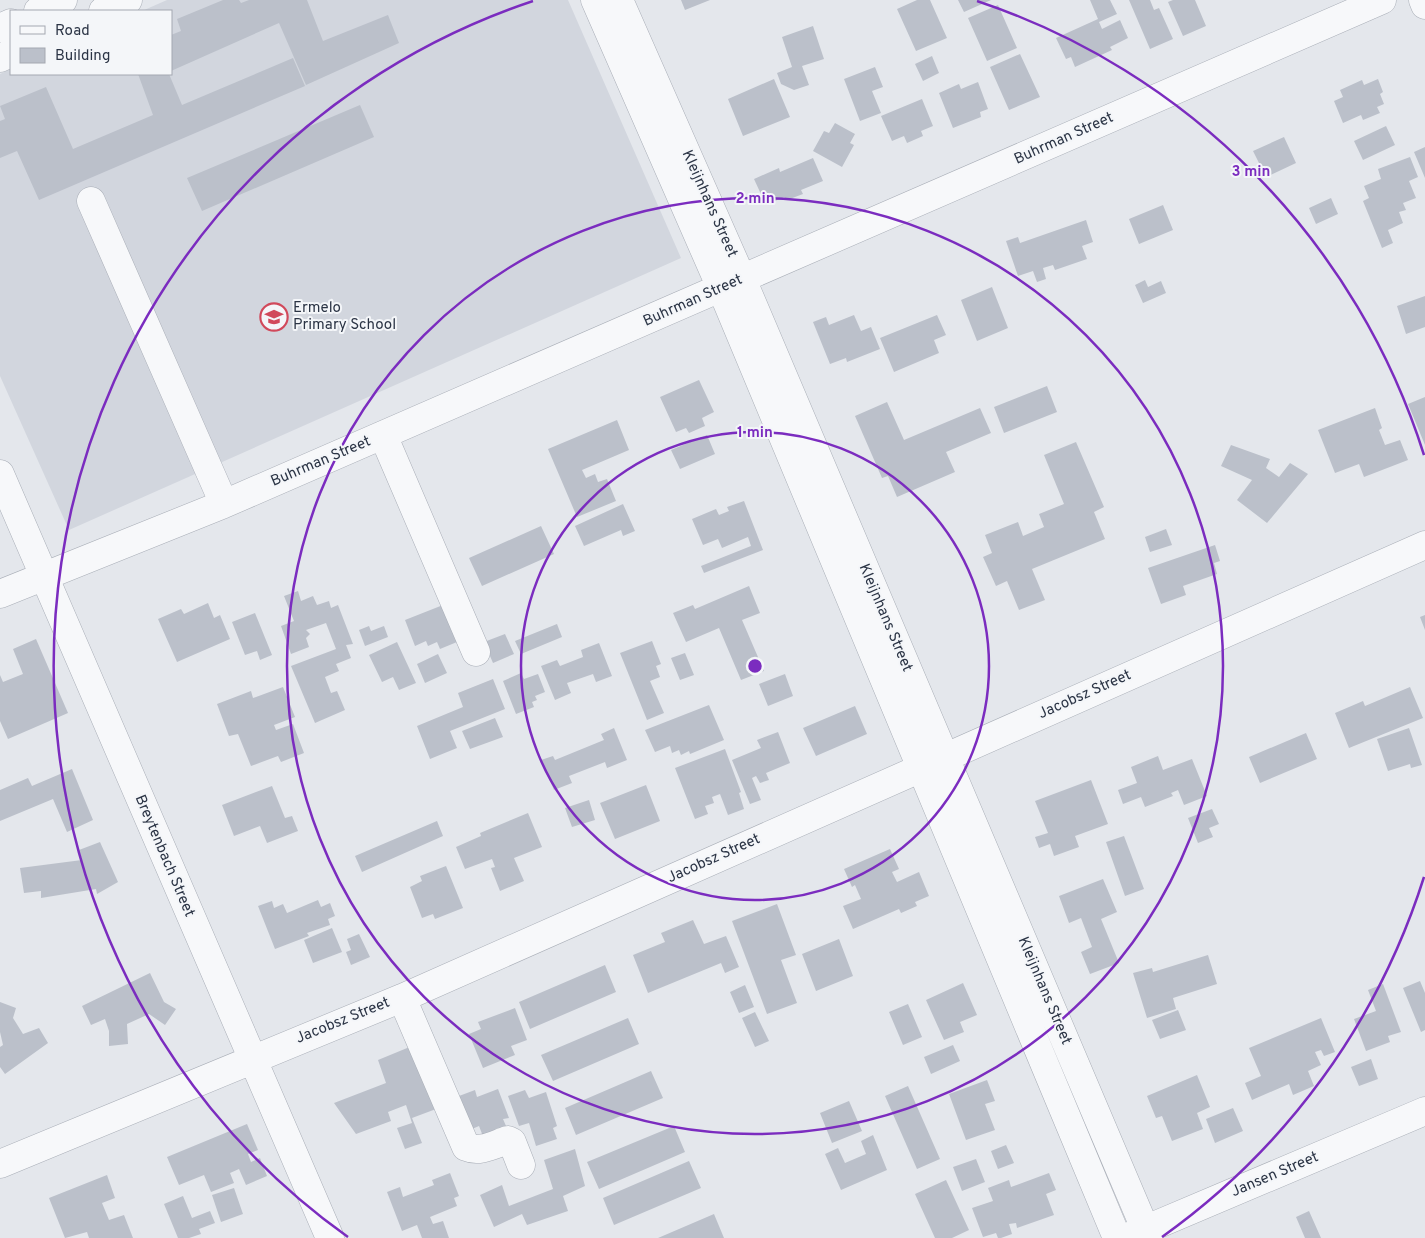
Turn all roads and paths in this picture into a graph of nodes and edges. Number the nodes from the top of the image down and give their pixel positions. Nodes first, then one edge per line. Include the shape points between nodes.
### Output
1 (63, 0) edge
2 (128, 0) edge
3 (595, 0) edge
4 (619, 0) edge
5 (1382, 0) edge
6 (1423, 0) edge
7 (1425, 5) edge
8 (40, 10) edge
9 (105, 10) edge
10 (91, 201) dead end
11 (732, 284) junction
12 (383, 434) junction
13 (0, 474) edge
14 (224, 504) junction
15 (1425, 545) edge
16 (44, 576) junction
17 (0, 594) edge
18 (476, 652) dead end
19 (933, 763) junction
20 (402, 998) junction
21 (251, 1059) junction
22 (1425, 1111) edge
23 (0, 1164) edge
24 (521, 1165) dead end
25 (1140, 1236) edge
26 (330, 1238) edge
27 (1117, 1238) edge

1 - 8 street
2 - 9 street
3 - 11 street, Kleijnhans Street
4 - 11 street, Kleijnhans Street
5 - 11 street, Buhrman Street
6 - 7 street
10 - 14 street
11 - 12 street, Buhrman Street
11 - 19 street, Kleijnhans Street
12 - 14 street, Buhrman Street
12 - 18 street
13 - 16 street, Breytenbach Street
14 - 16 street, Buhrman Street
15 - 19 street, Jacobsz Street
16 - 17 street, Buhrman Street
16 - 21 street, Breytenbach Street
19 - 20 street, Jacobsz Street
19 - 25 street, Kleijnhans Street
19 - 27 street, Kleijnhans Street
20 - 21 street, Jacobsz Street
20 - 24 street via 466,1147 482,1149 508,1140 512,1142
21 - 23 street, Jacobsz Street
21 - 26 street, Breytenbach Street
22 - 25 street, Jansen Street

